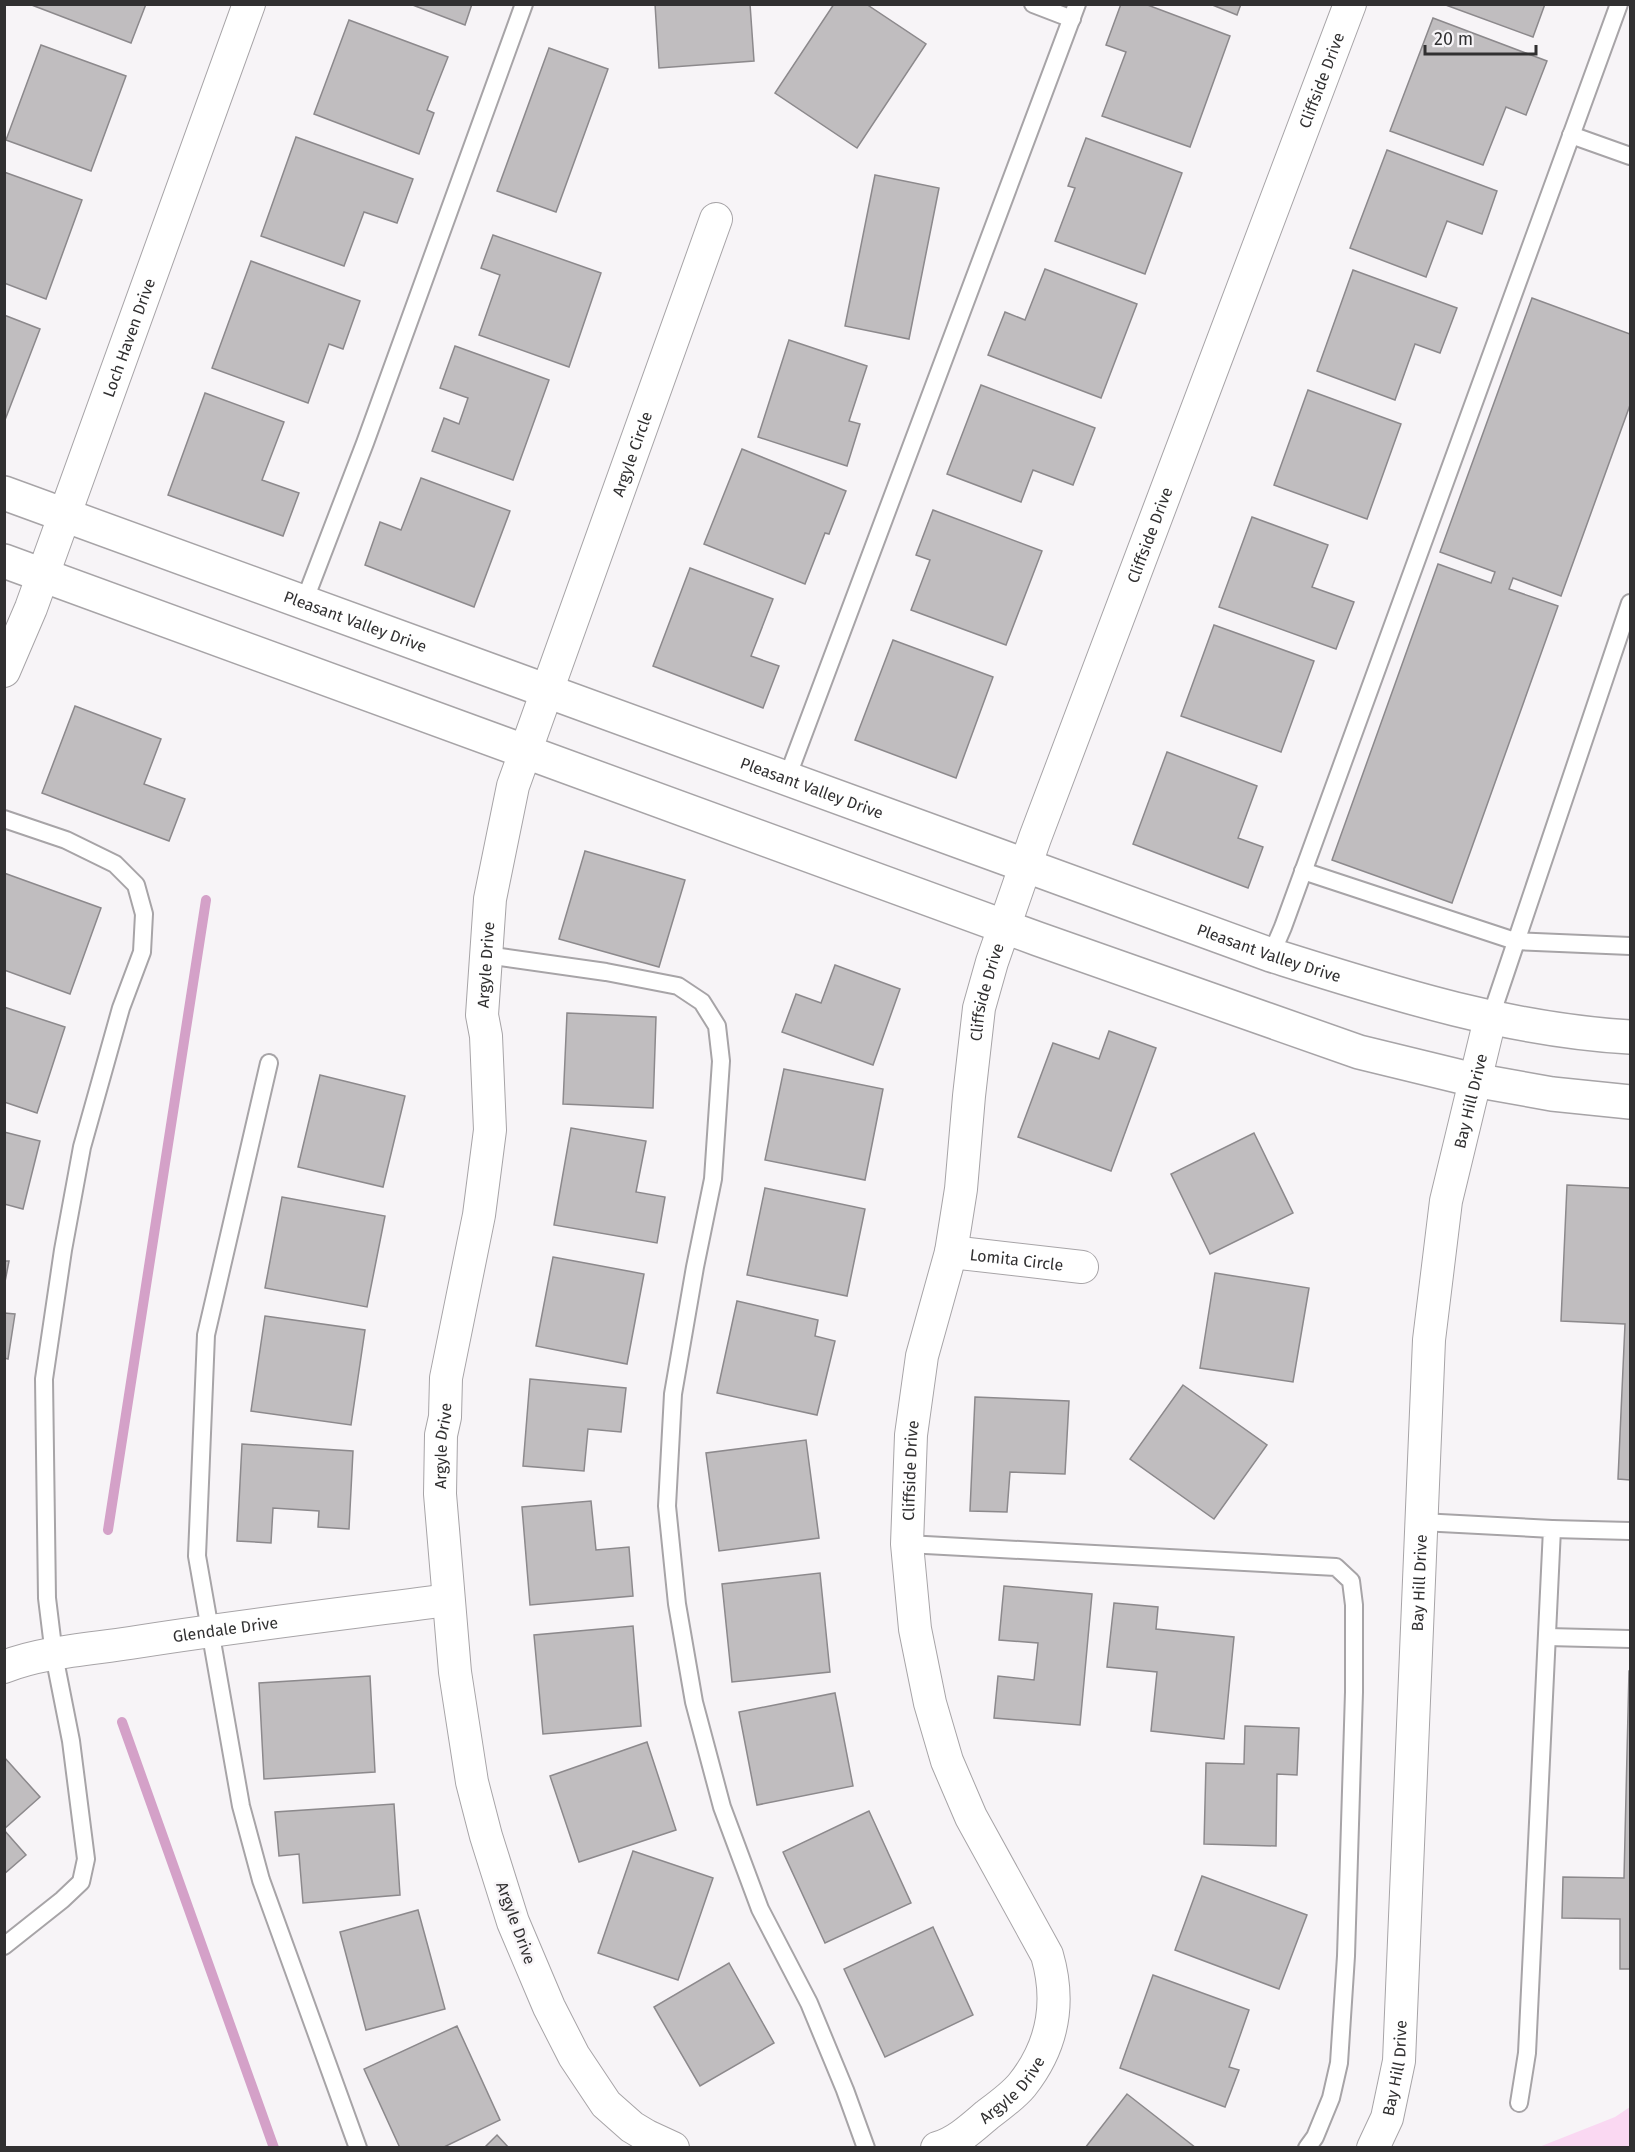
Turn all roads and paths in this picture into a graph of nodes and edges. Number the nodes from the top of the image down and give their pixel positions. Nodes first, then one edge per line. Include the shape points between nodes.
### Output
1 (249, 4) edge
2 (524, 4) edge
3 (1033, 4) edge
4 (1350, 4) edge
5 (1619, 4) edge
6 (1074, 12) edge
7 (1571, 135) junction
8 (1630, 156) edge
9 (716, 219) dead end
10 (4, 493) edge
11 (65, 515) junction
12 (4, 561) edge
13 (44, 574) junction
14 (304, 602) junction
15 (1630, 603) edge
16 (4, 671) edge
17 (546, 690) junction
18 (525, 750) junction
19 (787, 778) junction
20 (4, 819) edge
21 (1026, 865) junction
22 (1303, 871) junction
23 (1004, 926) junction
24 (1515, 941) junction
25 (1630, 946) edge
26 (486, 955) junction
27 (1271, 955) junction
28 (1490, 1019) junction
29 (1630, 1037) edge
30 (269, 1063) dead end
31 (1474, 1080) junction
32 (1630, 1102) edge
33 (951, 1252) junction
34 (1082, 1267) dead end
35 (1421, 1522) junction
36 (1552, 1529) junction
37 (1630, 1531) edge
38 (907, 1544) junction
39 (448, 1600) junction
40 (209, 1630) junction
41 (1546, 1637) junction
42 (1630, 1639) edge
43 (54, 1655) junction
44 (4, 1667) edge
45 (4, 1946) edge
46 (1054, 2009) joint
47 (1519, 2103) dead end
48 (358, 2148) edge
49 (674, 2148) edge
50 (866, 2148) edge
51 (938, 2148) edge
52 (1307, 2148) edge
53 (1373, 2148) edge

1 - 11 street, Loch Haven Drive
2 - 14 lane
3 - 6 lane
4 - 21 street, Cliffside Drive
5 - 7 lane
6 - 19 lane
7 - 8 lane
7 - 22 lane
9 - 17 street, Argyle Circle
10 - 11 street, Pleasant Valley Drive
11 - 13 street, Loch Haven Drive
11 - 14 street, Pleasant Valley Drive
12 - 13 street
13 - 16 street, Loch Haven Drive
13 - 18 street
14 - 17 street, Pleasant Valley Drive
15 - 24 lane
17 - 18 street, Argyle Drive
17 - 19 street, Pleasant Valley Drive
18 - 23 street
18 - 26 street, Argyle Drive via 513,786 490,899
19 - 21 street, Pleasant Valley Drive
20 - 43 lane via 66,840 115,864 136,885 144,914 142,952 121,1008 82,1146 44,1379 47,1598
21 - 23 street, Cliffside Drive
21 - 27 street, Pleasant Valley Drive
22 - 24 lane
22 - 27 lane
23 - 31 street via 1359,1052
23 - 33 street, Cliffside Drive via 979,1008
24 - 25 lane
24 - 28 lane
26 - 39 street, Argyle Drive via 482,1015 490,1130 479,1215 446,1378 441,1435 440,1494
26 - 50 lane via 678,986 702,1002 717,1026 721,1061 713,1179 673,1394 667,1506 677,1604 694,1702 722,1808 760,1909 808,2003
27 - 28 street, Pleasant Valley Drive via 1380,990
28 - 29 street, Pleasant Valley Drive via 1555,1031
28 - 31 street, Bay Hill Drive
30 - 40 lane via 206,1335 197,1556
31 - 32 street
31 - 35 street, Bay Hill Drive via 1446,1201 1430,1329
33 - 34 street, Lomita Circle
33 - 38 street, Cliffside Drive via 922,1356 910,1435
35 - 36 lane
35 - 53 street, Bay Hill Drive via 1398,2061 1387,2118
36 - 37 lane
36 - 41 lane
38 - 46 street, Cliffside Drive via 915,1629 947,1761 971,1817 1047,1955
38 - 52 lane via 1336,1567 1351,1581 1354,1692 1339,2064 1331,2098
39 - 40 street, Glendale Drive
39 - 49 street, Argyle Drive via 472,1782 513,1922 574,2056 606,2104 632,2127
40 - 43 street, Glendale Drive
40 - 48 lane via 241,1806 261,1880
41 - 42 lane
41 - 47 lane via 1527,2052
43 - 44 street, Glendale Drive
43 - 45 lane via 71,1741 86,1859 81,1882
46 - 51 street, Argyle Drive via 1048,2041 1021,2086 972,2128

